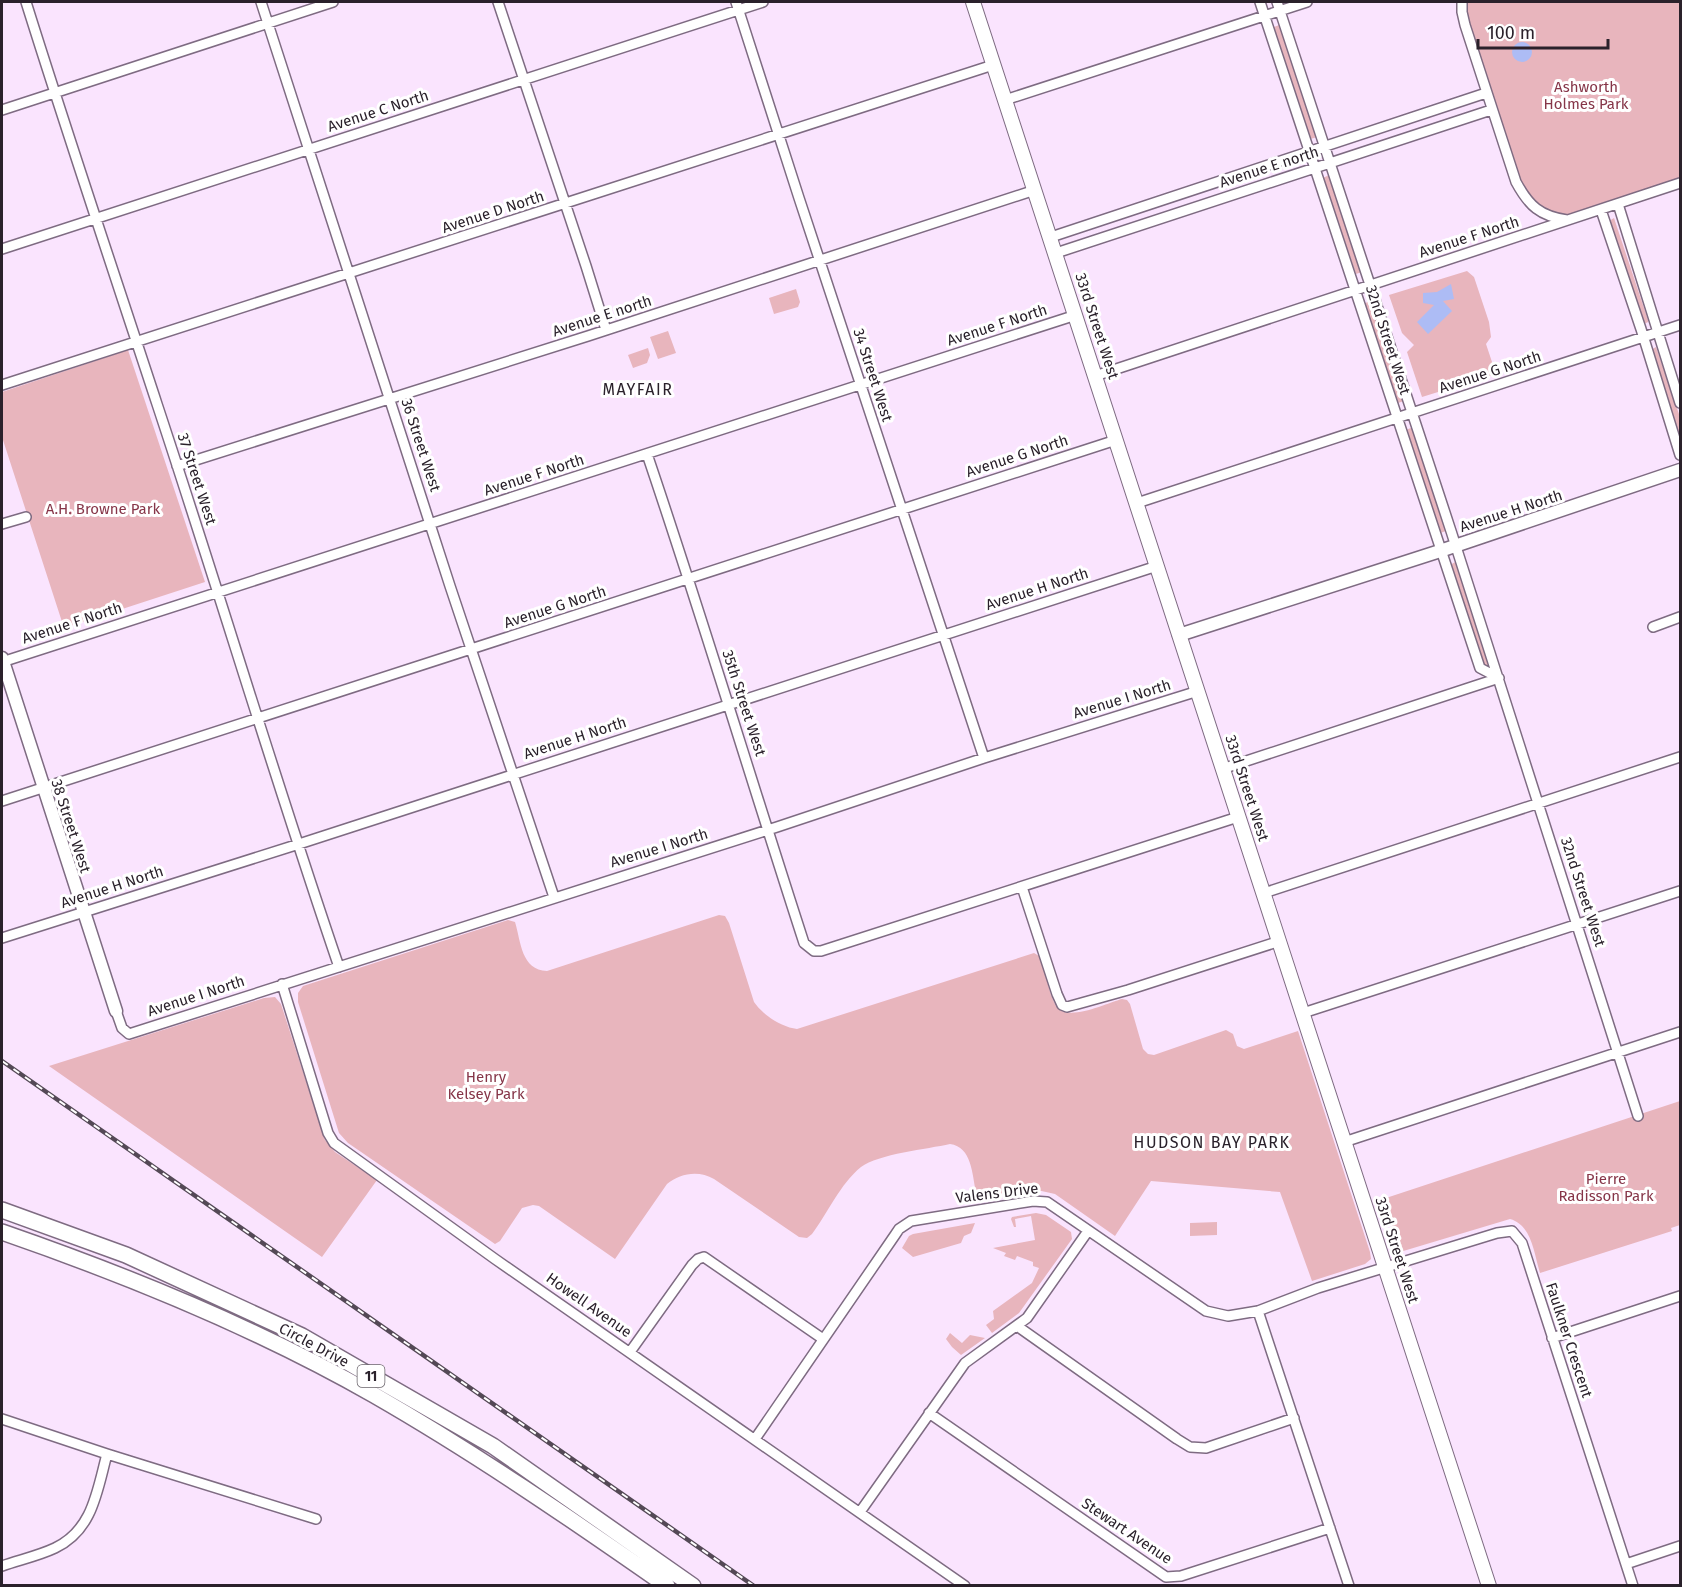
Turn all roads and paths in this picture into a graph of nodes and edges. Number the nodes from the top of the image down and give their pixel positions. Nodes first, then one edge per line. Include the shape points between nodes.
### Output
1 (26, 2) edge
2 (261, 2) edge
3 (333, 2) edge
4 (498, 2) edge
5 (763, 2) edge
6 (973, 2) edge
7 (1260, 2) edge
8 (1307, 2) edge
9 (1462, 2) edge
10 (737, 5) edge
11 (1278, 6) edge
12 (1265, 16) junction
13 (268, 22) junction
14 (993, 65) junction
15 (524, 79) junction
16 (55, 93) junction
17 (1486, 93) junction
18 (1005, 100) junction
19 (2, 110) edge
20 (1491, 110) junction
21 (779, 134) junction
22 (1324, 147) junction
23 (309, 149) junction
24 (1310, 152) junction
25 (1330, 162) junction
26 (1315, 167) junction
27 (1680, 183) edge
28 (1035, 190) junction
29 (565, 204) junction
30 (1618, 204) junction
31 (1601, 210) junction
32 (94, 218) junction
33 (1569, 220) junction
34 (1051, 237) junction
35 (2, 249) edge
36 (1056, 253) junction
37 (820, 260) junction
38 (351, 273) junction
39 (1370, 286) junction
40 (1356, 291) junction
41 (1076, 315) junction
42 (1680, 325) edge
43 (606, 330) junction
44 (1658, 332) junction
45 (1644, 337) junction
46 (135, 342) junction
47 (1095, 375) junction
48 (2, 385) edge
49 (861, 385) junction
50 (391, 398) junction
51 (1680, 403) edge
52 (1412, 413) junction
53 (1397, 417) junction
54 (1116, 440) junction
55 (646, 454) junction
56 (1680, 455) edge
57 (177, 466) junction
58 (1680, 470) edge
59 (1137, 503) junction
60 (902, 511) junction
61 (26, 517) dead end
62 (431, 524) junction
63 (2, 525) edge
64 (1456, 545) junction
65 (1440, 551) junction
66 (1157, 566) junction
67 (687, 579) junction
68 (218, 593) junction
69 (1680, 617) edge
70 (1653, 627) dead end
71 (943, 635) junction
72 (1179, 635) junction
73 (472, 649) junction
74 (2, 660) edge
75 (1498, 678) junction
76 (1198, 691) junction
77 (728, 704) junction
78 (258, 718) junction
79 (1680, 757) edge
80 (984, 758) junction
81 (1222, 769) junction
82 (514, 774) junction
83 (43, 787) junction
84 (2, 801) edge
85 (1538, 802) junction
86 (1238, 817) junction
87 (767, 830) junction
88 (299, 844) junction
89 (1022, 887) junction
90 (1680, 891) edge
91 (1264, 893) junction
92 (554, 897) junction
93 (83, 912) junction
94 (1577, 924) junction
95 (2, 938) edge
96 (1280, 941) junction
97 (339, 967) junction
98 (282, 984) junction
99 (116, 1011) joint
100 (1303, 1013) junction
101 (1680, 1032) edge
102 (129, 1034) joint
103 (1618, 1052) junction
104 (1638, 1116) dead end
105 (1344, 1142) junction
106 (2, 1210) edge
107 (1088, 1230) junction
108 (2, 1232) edge
109 (1386, 1267) junction
110 (1680, 1296) edge
111 (1258, 1311) junction
112 (1017, 1326) junction
113 (1552, 1338) junction
114 (823, 1339) junction
115 (630, 1352) junction
116 (929, 1413) junction
117 (1294, 1418) junction
118 (2, 1419) edge
119 (755, 1439) junction
120 (107, 1454) junction
121 (860, 1512) junction
122 (316, 1519) dead end
123 (1330, 1528) junction
124 (1680, 1546) edge
125 (1626, 1564) junction
126 (2, 1566) edge
127 (667, 1586) edge
128 (693, 1586) edge
129 (965, 1586) edge
130 (1349, 1586) edge
131 (1489, 1586) edge
132 (1633, 1586) edge

1 - 16 street, 37 Street West
2 - 13 street, 36 Street West
3 - 13 street
4 - 15 street
5 - 10 street, Avenue C North
6 - 14 main road, 33rd Street West
7 - 12 street, 32nd Street West
8 - 11 street
9 - 17 street via 1464,25
10 - 15 street, Avenue C North
10 - 21 street, 34 Street West
11 - 12 street
11 - 22 street, 32nd Street West
12 - 18 street
12 - 24 street, 32nd Street West
13 - 16 street
13 - 23 street, 36 Street West
14 - 18 main road, 33rd Street West
14 - 21 street, Avenue D North
15 - 23 street, Avenue C North
15 - 29 street
16 - 19 street
16 - 32 street, 37 Street West
17 - 20 street
17 - 22 street, Avenue E north
18 - 28 main road, 33rd Street West
20 - 25 street, Avenue E north
20 - 33 street via 1524,197 1549,217
21 - 29 street, Avenue D North
21 - 37 street, 34 Street West
22 - 24 street, Avenue E north
22 - 25 street, 32nd Street West
23 - 32 street, Avenue C North
23 - 38 street, 36 Street West
24 - 26 street, 32nd Street West
24 - 34 street, Avenue E north
25 - 26 street, Avenue E north
25 - 39 street, 32nd Street West
26 - 36 street, Avenue E north
26 - 40 street, 32nd Street West
27 - 30 street, Avenue F North
28 - 34 main road, 33rd Street West
28 - 37 street, Avenue E north
29 - 38 street, Avenue D North
29 - 43 street
30 - 31 street, Avenue F North
30 - 44 street
31 - 33 street, Avenue F North
31 - 45 street
32 - 35 street, Avenue C North
32 - 46 street, 37 Street West
33 - 39 street, Avenue F North
34 - 36 main road, 33rd Street West
36 - 41 main road, 33rd Street West
37 - 43 street, Avenue E north
37 - 49 street, 34 Street West
38 - 46 street, Avenue D North
38 - 50 street, 36 Street West
39 - 40 street, Avenue F North
39 - 52 street, 32nd Street West
40 - 47 street, Avenue F North
40 - 53 street, 32nd Street West
41 - 47 main road, 33rd Street West
41 - 49 street, Avenue F North
42 - 44 street, Avenue G North
43 - 50 street, Avenue E north
44 - 45 street, Avenue G North
44 - 51 street
45 - 52 street, Avenue G North
45 - 56 street
46 - 48 street, Avenue D North
46 - 57 street, 37 Street West
47 - 54 main road, 33rd Street West
49 - 55 street, Avenue F North
49 - 60 street, 34 Street West
50 - 57 street, Avenue E north
50 - 62 street, 36 Street West
52 - 53 street, Avenue G North
52 - 64 street, 32nd Street West
53 - 59 street, Avenue G North
53 - 65 street, 32nd Street West
54 - 59 main road, 33rd Street West
54 - 60 street, Avenue G North
55 - 62 street, Avenue F North
55 - 67 street, 35th Street West
57 - 68 street, 37 Street West
58 - 64 street, Avenue H North
59 - 66 main road, 33rd Street West
60 - 67 street, Avenue G North
60 - 71 street, 34 Street West
61 - 63 street
62 - 68 street, Avenue F North
62 - 73 street, 36 Street West
64 - 65 street, Avenue H North
64 - 75 street, 32nd Street West
65 - 72 street, Avenue H North
65 - 75 street, 32nd Street West via 1480,668
66 - 71 street, Avenue H North
66 - 72 main road, 33rd Street West
67 - 73 street, Avenue G North
67 - 77 street, 35th Street West
68 - 74 street, Avenue F North
68 - 78 street, 37 Street West
69 - 70 street
71 - 77 street, Avenue H North
71 - 80 street, 34 Street West
72 - 76 main road, 33rd Street West
73 - 78 street, Avenue G North
73 - 82 street, 36 Street West
74 - 83 street, 38 Street West
75 - 81 street
75 - 85 street, 32nd Street West
76 - 80 street, Avenue I North
76 - 81 main road, 33rd Street West
77 - 82 street, Avenue H North
77 - 87 street, 35th Street West
78 - 83 street, Avenue G North
78 - 88 street, 37 Street West
79 - 85 street
80 - 87 street, Avenue I North
81 - 86 main road, 33rd Street West
82 - 88 street, Avenue H North
82 - 92 street, 36 Street West
83 - 84 street, Avenue G North
83 - 93 street, 38 Street West
85 - 91 street
85 - 94 street, 32nd Street West
86 - 89 street
86 - 91 main road, 33rd Street West
87 - 89 street, 35th Street West via 804,944 814,951
87 - 92 street, Avenue I North
88 - 93 street, Avenue H North
88 - 97 street, 37 Street West
89 - 96 street via 1057,994 1067,1007
90 - 94 street
91 - 96 main road, 33rd Street West
92 - 97 street, Avenue I North
93 - 95 street, Avenue H North
93 - 99 street, 38 Street West
94 - 100 street
94 - 103 street, 32nd Street West
96 - 100 main road, 33rd Street West
97 - 98 street, Avenue I North
98 - 102 street, Avenue I North
98 - 115 street, Howell Avenue via 334,1143
99 - 102 street, 38 Street West via 122,1028
100 - 105 main road, 33rd Street West
101 - 103 street
103 - 104 street, 32nd Street West
103 - 105 street
105 - 109 main road, 33rd Street West
106 - 128 highway, Circle Drive / 11 via 126,1255 302,1336 492,1446
107 - 111 street, Valens Drive via 1206,1311 1228,1316
107 - 112 street via 1027,1318
107 - 114 street, Valens Drive via 1040,1201 911,1221 898,1229
108 - 127 highway, Circle Drive / 11 via 69,1255 227,1321 372,1394 518,1483
109 - 111 street, Valens Drive
109 - 113 street, Faulkner Crescent via 1512,1231 1522,1243
109 - 131 main road, 33rd Street West
110 - 113 street
111 - 117 street
112 - 116 street via 965,1363
112 - 117 street via 1190,1447 1206,1448
113 - 125 street, Faulkner Crescent
114 - 115 street via 704,1257 692,1265
114 - 119 street, Valens Drive
115 - 119 street, Howell Avenue
116 - 121 street
116 - 123 street, Stewart Avenue via 1167,1577 1181,1576
117 - 123 street
118 - 120 street
119 - 121 street, Howell Avenue
120 - 122 street
120 - 126 street via 82,1528 53,1549
121 - 129 street, Howell Avenue
123 - 130 street
124 - 125 street
125 - 132 street, Faulkner Crescent

